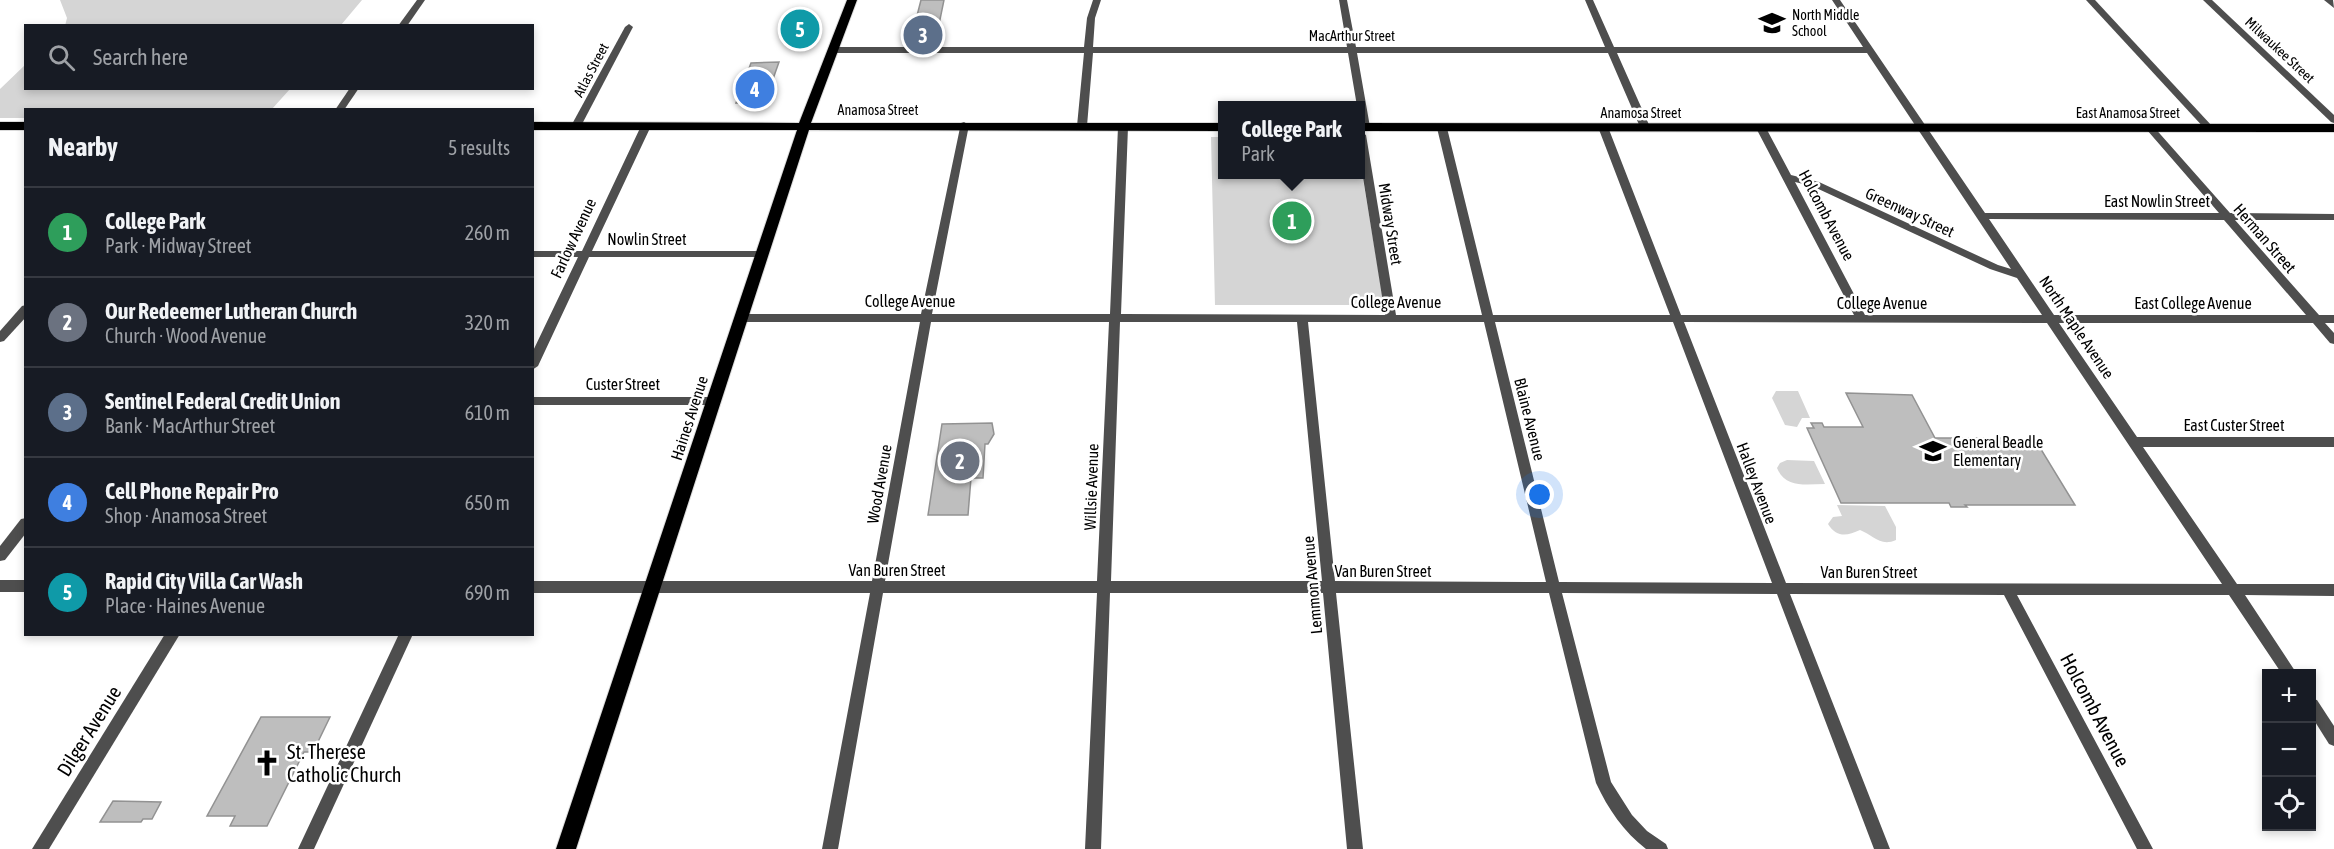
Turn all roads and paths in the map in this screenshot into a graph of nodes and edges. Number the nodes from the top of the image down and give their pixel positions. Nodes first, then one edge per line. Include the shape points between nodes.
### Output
1 (422, 0) edge
2 (852, 0) edge
3 (1097, 0) edge
4 (1343, 0) edge
5 (1588, 0) edge
6 (1836, 0) edge
7 (2090, 0) edge
8 (2207, 0) edge
9 (2328, 0) edge
10 (2334, 5) edge
11 (404, 24) edge
12 (629, 27) dead end
13 (834, 50) junction
14 (1089, 50) junction
15 (1353, 50) junction
16 (1611, 50) junction
17 (1869, 50) junction
18 (354, 90) edge
19 (1359, 101) edge
20 (340, 108) edge
21 (2334, 120) edge
22 (964, 125) junction
23 (0, 126) edge
24 (24, 126) edge
25 (534, 126) edge
26 (576, 126) junction
27 (646, 126) junction
28 (804, 126) junction
29 (1082, 126) junction
30 (1123, 127) junction
31 (1218, 127) edge
32 (1442, 128) junction
33 (1603, 128) junction
34 (1645, 128) junction
35 (1761, 128) junction
36 (1921, 128) junction
37 (2150, 128) junction
38 (2209, 128) junction
39 (2334, 128) edge
40 (1365, 130) edge
41 (1365, 149) edge
42 (1786, 177) junction
43 (1981, 216) junction
44 (2226, 217) junction
45 (2334, 217) edge
46 (534, 254) edge
47 (585, 254) junction
48 (762, 254) junction
49 (2020, 275) junction
50 (24, 311) edge
51 (741, 318) junction
52 (926, 318) junction
53 (1115, 318) junction
54 (1302, 318) junction
55 (1391, 318) junction
56 (1489, 318) junction
57 (1676, 318) junction
58 (1862, 319) junction
59 (2316, 319) junction
60 (2051, 320) junction
61 (2334, 320) edge
62 (0, 324) edge
63 (12, 324) junction
64 (24, 324) edge
65 (0, 338) edge
66 (2334, 340) edge
67 (534, 362) edge
68 (534, 401) edge
69 (713, 401) junction
70 (2134, 442) junction
71 (2334, 442) edge
72 (24, 526) edge
73 (0, 556) edge
74 (0, 586) edge
75 (24, 586) edge
76 (534, 587) edge
77 (878, 587) junction
78 (1104, 587) junction
79 (1328, 587) junction
80 (652, 588) junction
81 (1554, 588) junction
82 (1780, 588) junction
83 (2008, 590) junction
84 (2234, 590) junction
85 (2334, 590) edge
86 (172, 636) edge
87 (405, 636) edge
88 (2287, 669) edge
89 (2316, 711) edge
90 (2334, 738) edge
91 (1655, 846) edge
92 (40, 849) edge
93 (306, 849) edge
94 (566, 849) edge
95 (830, 849) edge
96 (1093, 849) edge
97 (1355, 849) edge
98 (1882, 849) edge
99 (2145, 849) edge

1 - 11 street
2 - 13 main road, Haines Avenue
3 - 14 street via 1091,18
4 - 15 street, Midway Street
5 - 16 street
6 - 17 street, North Maple Avenue
7 - 38 street
8 - 21 street, Milwaukee Street
9 - 10 street
12 - 26 street, Atlas Street
13 - 14 street, MacArthur Street
13 - 28 main road, Haines Avenue
14 - 15 street, MacArthur Street
14 - 29 street
15 - 16 street, MacArthur Street
15 - 19 street, Midway Street
16 - 17 street, MacArthur Street
16 - 34 street
17 - 36 street, North Maple Avenue
18 - 20 street
22 - 28 main road, Anamosa Street
22 - 29 main road, Anamosa Street
22 - 52 street, Wood Avenue
23 - 24 main road
25 - 26 main road, Anamosa Street
26 - 27 main road, Anamosa Street
27 - 28 main road, Anamosa Street
27 - 47 street, Farlow Avenue
28 - 48 main road, Haines Avenue
29 - 30 main road, Anamosa Street
30 - 31 main road, Anamosa Street
30 - 53 street, Willsie Avenue
32 - 33 main road, Anamosa Street
32 - 40 main road, Anamosa Street
32 - 56 street, Blaine Avenue
33 - 34 main road, Anamosa Street
33 - 57 street, Halley Avenue
34 - 35 main road, Anamosa Street
35 - 36 main road, Anamosa Street
35 - 42 street, Holcomb Avenue
36 - 37 main road, East Anamosa Street
36 - 43 street, North Maple Avenue
37 - 38 main road, East Anamosa Street
37 - 44 street, Herman Street
38 - 39 main road, East Anamosa Street
41 - 55 street, Midway Street
42 - 49 street, Greenway Street via 1815,184 1994,267
42 - 58 street, Holcomb Avenue
43 - 44 street, East Nowlin Street
43 - 49 street, North Maple Avenue
44 - 45 street, East Nowlin Street
44 - 59 street, Herman Street
46 - 47 street, Nowlin Street
47 - 48 street, Nowlin Street
47 - 67 street, Farlow Avenue
48 - 51 main road, Haines Avenue
49 - 60 street, North Maple Avenue
50 - 63 street
51 - 52 street, College Avenue
51 - 69 main road, Haines Avenue
52 - 53 street, College Avenue
52 - 77 street, Wood Avenue
53 - 54 street, College Avenue
53 - 78 street, Willsie Avenue
54 - 55 street, College Avenue
54 - 79 street, Lemmon Avenue
55 - 56 street, College Avenue
56 - 57 street, College Avenue
56 - 81 street, Blaine Avenue
57 - 58 street, College Avenue
57 - 82 street, Halley Avenue
58 - 60 street, College Avenue
59 - 60 street, East College Avenue
59 - 61 street, East College Avenue
59 - 66 street, Herman Street
60 - 70 street, North Maple Avenue
62 - 63 street
63 - 64 street
63 - 65 street
68 - 69 street, Custer Street
69 - 80 main road, Haines Avenue
70 - 71 street, East Custer Street
70 - 84 street, North Maple Avenue
72 - 73 street
74 - 75 street
76 - 80 street, Van Buren Street
77 - 78 street, Van Buren Street
77 - 80 street, Van Buren Street
77 - 95 street, Wood Avenue
78 - 79 street, Van Buren Street
78 - 96 street, Willsie Avenue
79 - 81 street, Van Buren Street
79 - 97 street, Lemmon Avenue
80 - 94 main road, Haines Avenue
81 - 82 street, Van Buren Street
81 - 91 street, Blaine Avenue via 1604,783 1621,813
82 - 83 street, Van Buren Street
82 - 98 street, Halley Avenue
83 - 84 street, Van Buren Street
83 - 99 street, Holcomb Avenue
84 - 85 street, Van Buren Street
84 - 88 street, North Maple Avenue
86 - 92 street, Dilger Avenue
87 - 93 street
89 - 90 street

